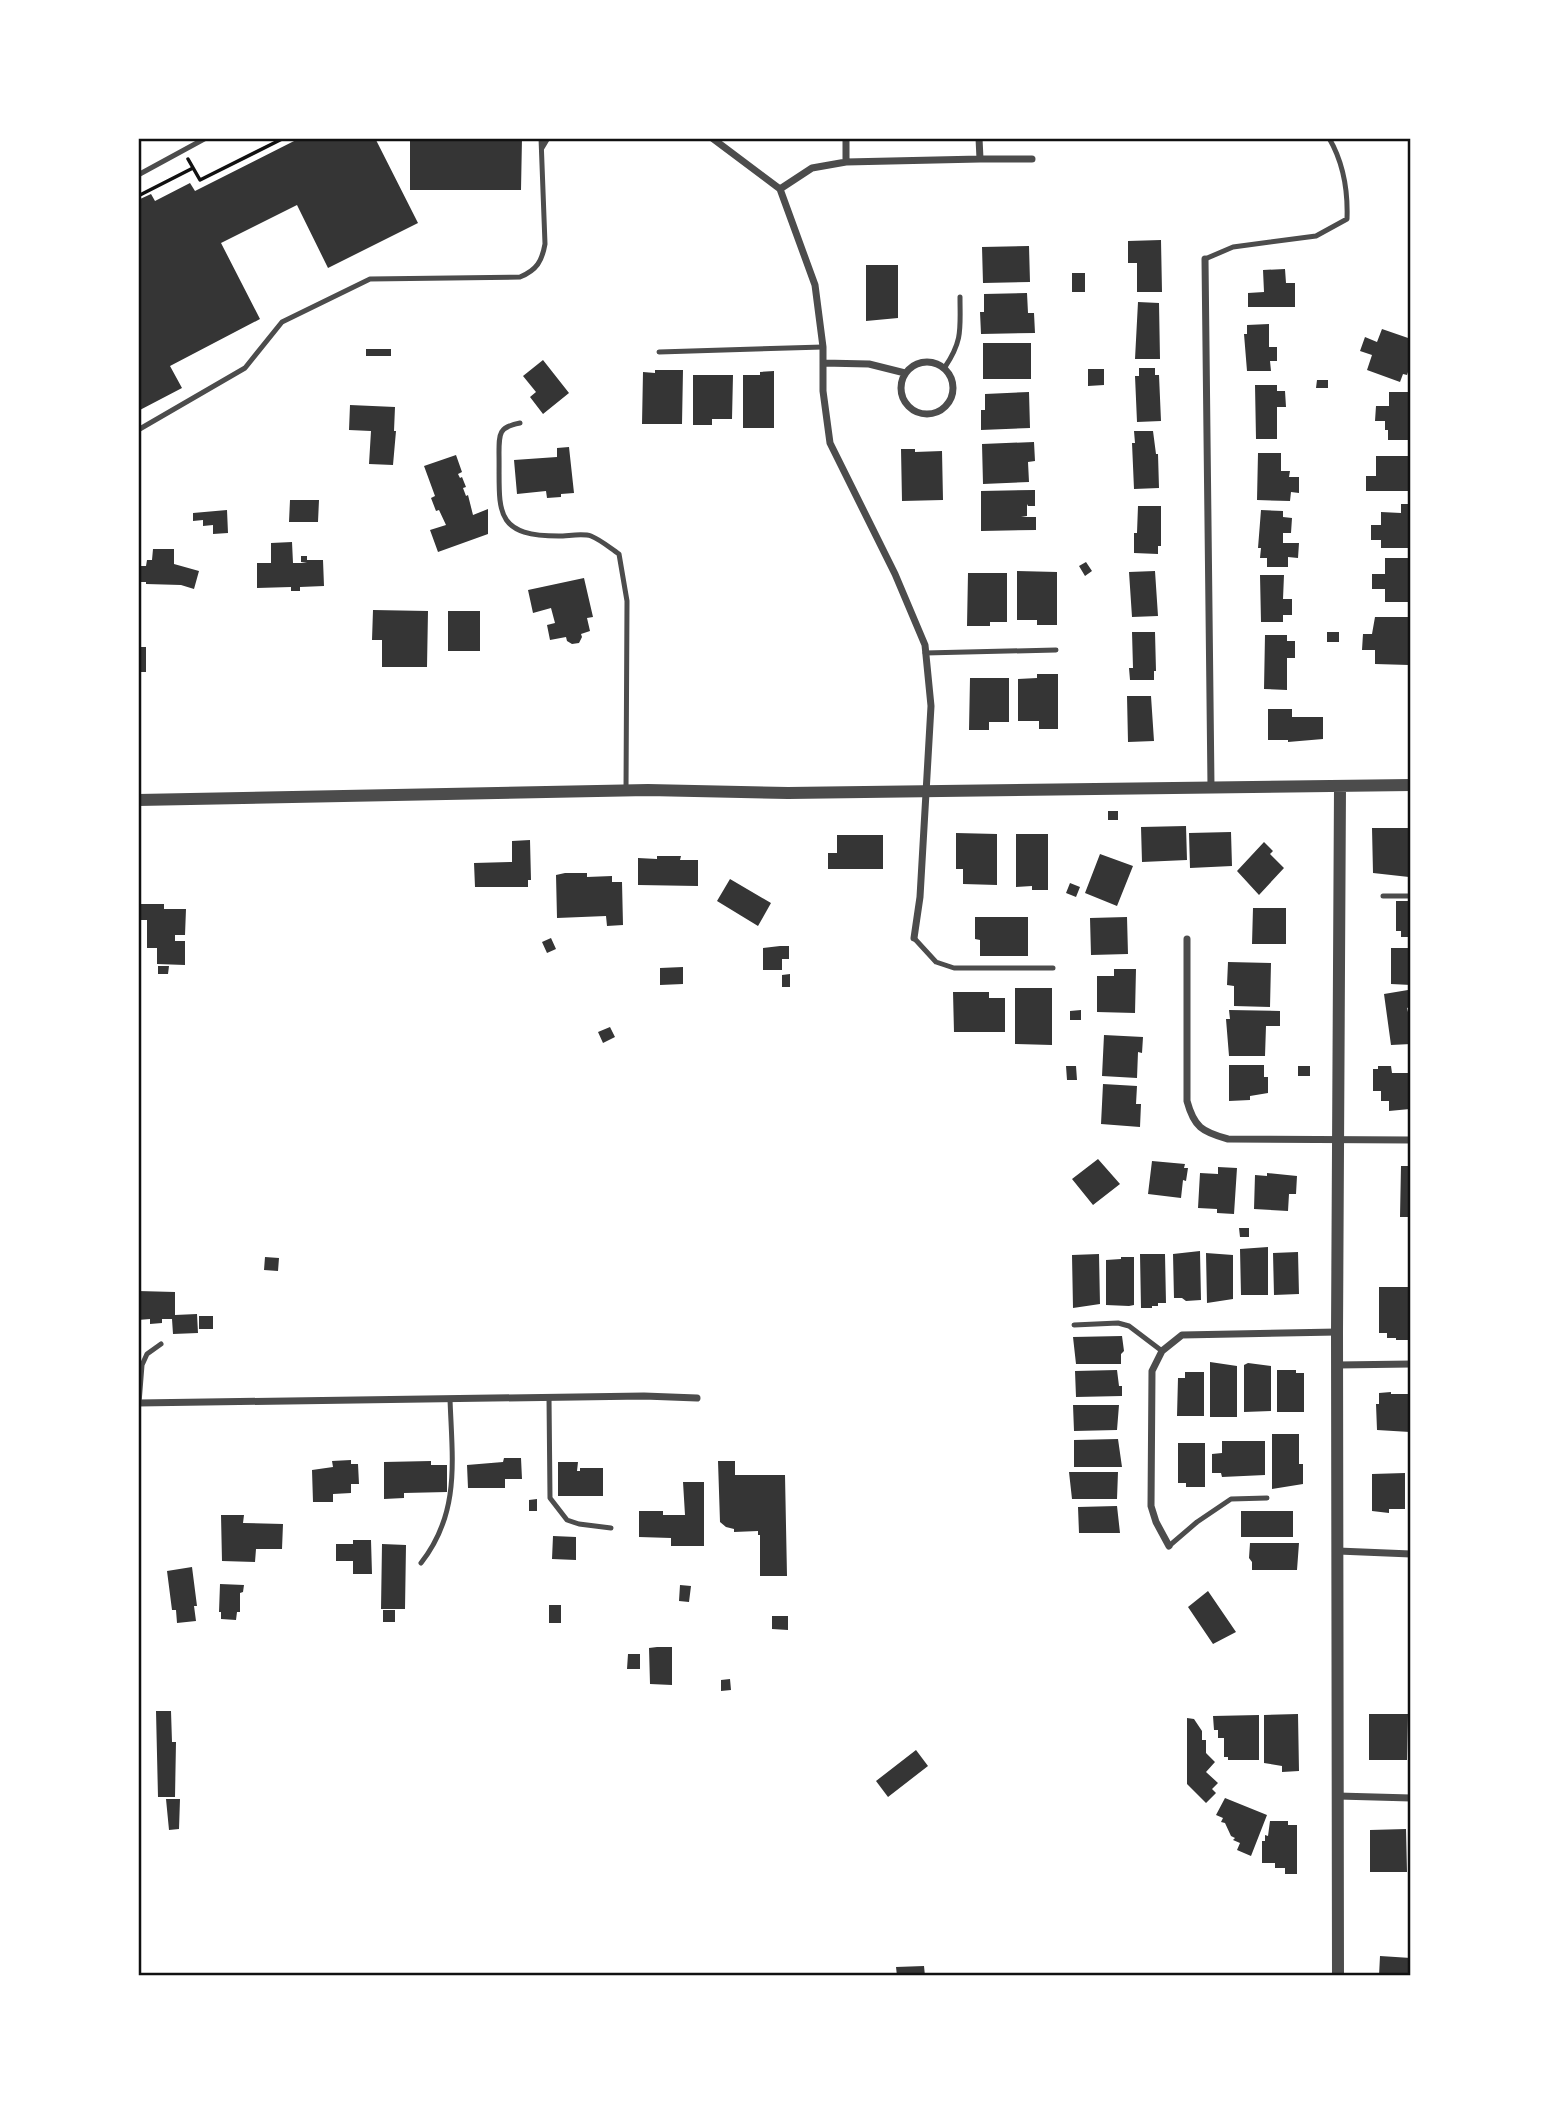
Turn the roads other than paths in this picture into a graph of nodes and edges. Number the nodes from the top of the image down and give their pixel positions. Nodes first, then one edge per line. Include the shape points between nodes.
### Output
1 (206, 138) edge
2 (541, 138) edge
3 (548, 138) edge
4 (712, 138) edge
5 (846, 138) edge
6 (979, 138) edge
7 (1329, 138) edge
8 (542, 148) junction
9 (980, 159) junction
10 (1032, 159) dead end
11 (846, 162) junction
12 (138, 175) edge
13 (780, 189) junction
14 (1205, 259) joint
15 (960, 297) dead end
16 (822, 347) junction
17 (659, 352) dead end
18 (823, 363) junction
19 (945, 368) junction
20 (905, 373) junction
21 (520, 423) dead end
22 (138, 430) edge
23 (1056, 650) dead end
24 (925, 653) junction
25 (1411, 785) edge
26 (1340, 786) junction
27 (1211, 787) junction
28 (926, 790) junction
29 (626, 791) junction
30 (138, 800) edge
31 (1383, 896) dead end
32 (1411, 896) edge
33 (914, 938) joint
34 (1187, 939) dead end
35 (1053, 968) dead end
36 (1411, 1140) edge
37 (1338, 1141) junction
38 (1074, 1325) dead end
39 (1337, 1332) junction
40 (161, 1344) dead end
41 (1162, 1351) junction
42 (1411, 1364) edge
43 (1338, 1365) junction
44 (549, 1397) junction
45 (697, 1398) dead end
46 (450, 1399) junction
47 (139, 1403) edge
48 (1266, 1498) dead end
49 (611, 1528) dead end
50 (1169, 1546) joint
51 (1338, 1551) junction
52 (1411, 1553) edge
53 (421, 1563) dead end
54 (1338, 1796) junction
55 (1411, 1798) edge
56 (1338, 1976) edge

1 - 12 lane
2 - 8 lane
3 - 8 lane
4 - 13 street
5 - 11 street
6 - 9 street
7 - 14 lane via 1348,199 1347,219 1316,236 1233,247
8 - 22 lane via 545,244 542,260 531,272 520,277 370,279 282,322 245,368
9 - 10 street
9 - 11 street
11 - 13 street via 812,168
13 - 16 street via 815,285
14 - 27 street
15 - 19 lane via 961,337
16 - 17 lane
16 - 18 street
18 - 20 street via 869,364
18 - 24 street via 830,443 895,574
19 - 20 street via 928,361
19 - 20 street via 954,392 945,407 930,414 907,405 901,389
21 - 29 lane via 503,429 499,443 500,503 509,524 538,536 590,536 619,554 627,601
23 - 24 lane
24 - 28 street via 930,706
25 - 26 street
26 - 27 street
26 - 37 street
27 - 28 street
28 - 29 street
28 - 33 street
29 - 30 street
31 - 32 lane
33 - 35 lane via 936,962 954,968
34 - 37 street via 1187,1101 1192,1119 1207,1133 1228,1139
36 - 37 street
37 - 39 street
38 - 41 lane via 1129,1326
39 - 41 street via 1182,1335
39 - 43 street
40 - 47 lane via 147,1354 142,1365
41 - 50 street via 1152,1371 1151,1506
42 - 43 street
43 - 51 street
44 - 45 street
44 - 46 street
44 - 49 lane via 550,1498 567,1520
46 - 47 street
46 - 53 lane via 450,1505
48 - 50 lane via 1231,1499
51 - 52 street
51 - 54 street
54 - 55 street
54 - 56 street

